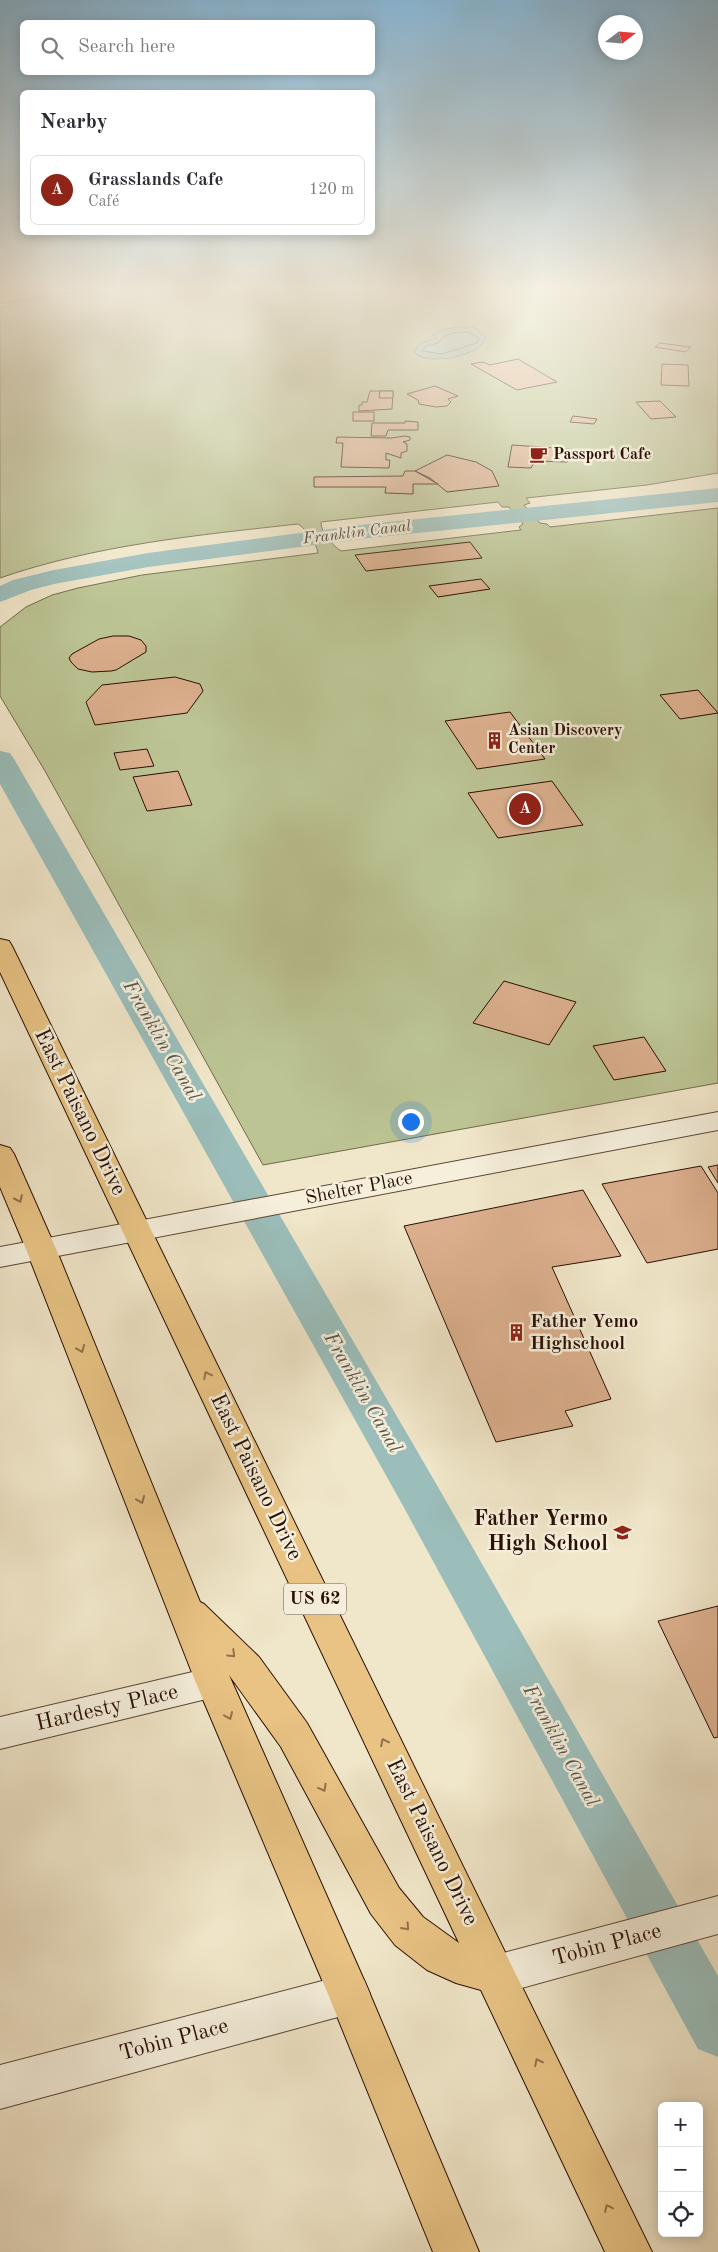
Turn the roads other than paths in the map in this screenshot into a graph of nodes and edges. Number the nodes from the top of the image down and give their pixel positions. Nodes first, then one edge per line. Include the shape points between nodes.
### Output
1 (0, 946) edge
2 (718, 1121) edge
3 (0, 1154) edge
4 (138, 1231) junction
5 (41, 1249) junction
6 (0, 1257) edge
7 (184, 1608) junction
8 (214, 1682) junction
9 (0, 1733) edge
10 (718, 1914) edge
11 (496, 1975) junction
12 (349, 1994) junction
13 (0, 2087) edge
14 (456, 2252) edge
15 (629, 2252) edge

1 - 4 main road, East Paisano Drive / US 62
2 - 4 street, Shelter Place
3 -> 5 main road
4 - 5 street, Shelter Place
11 -> 4 main road, East Paisano Drive / US 62
5 - 6 street, Shelter Place
5 -> 7 main road
7 - 8 main road
7 -> 11 main road via 246,1668 294,1735 385,1901 409,1931 449,1960
8 - 9 street, Hardesty Place
8 -> 12 main road
10 - 11 street, Tobin Place
15 -> 11 main road, East Paisano Drive / US 62
12 - 13 street, Tobin Place
12 - 14 main road

